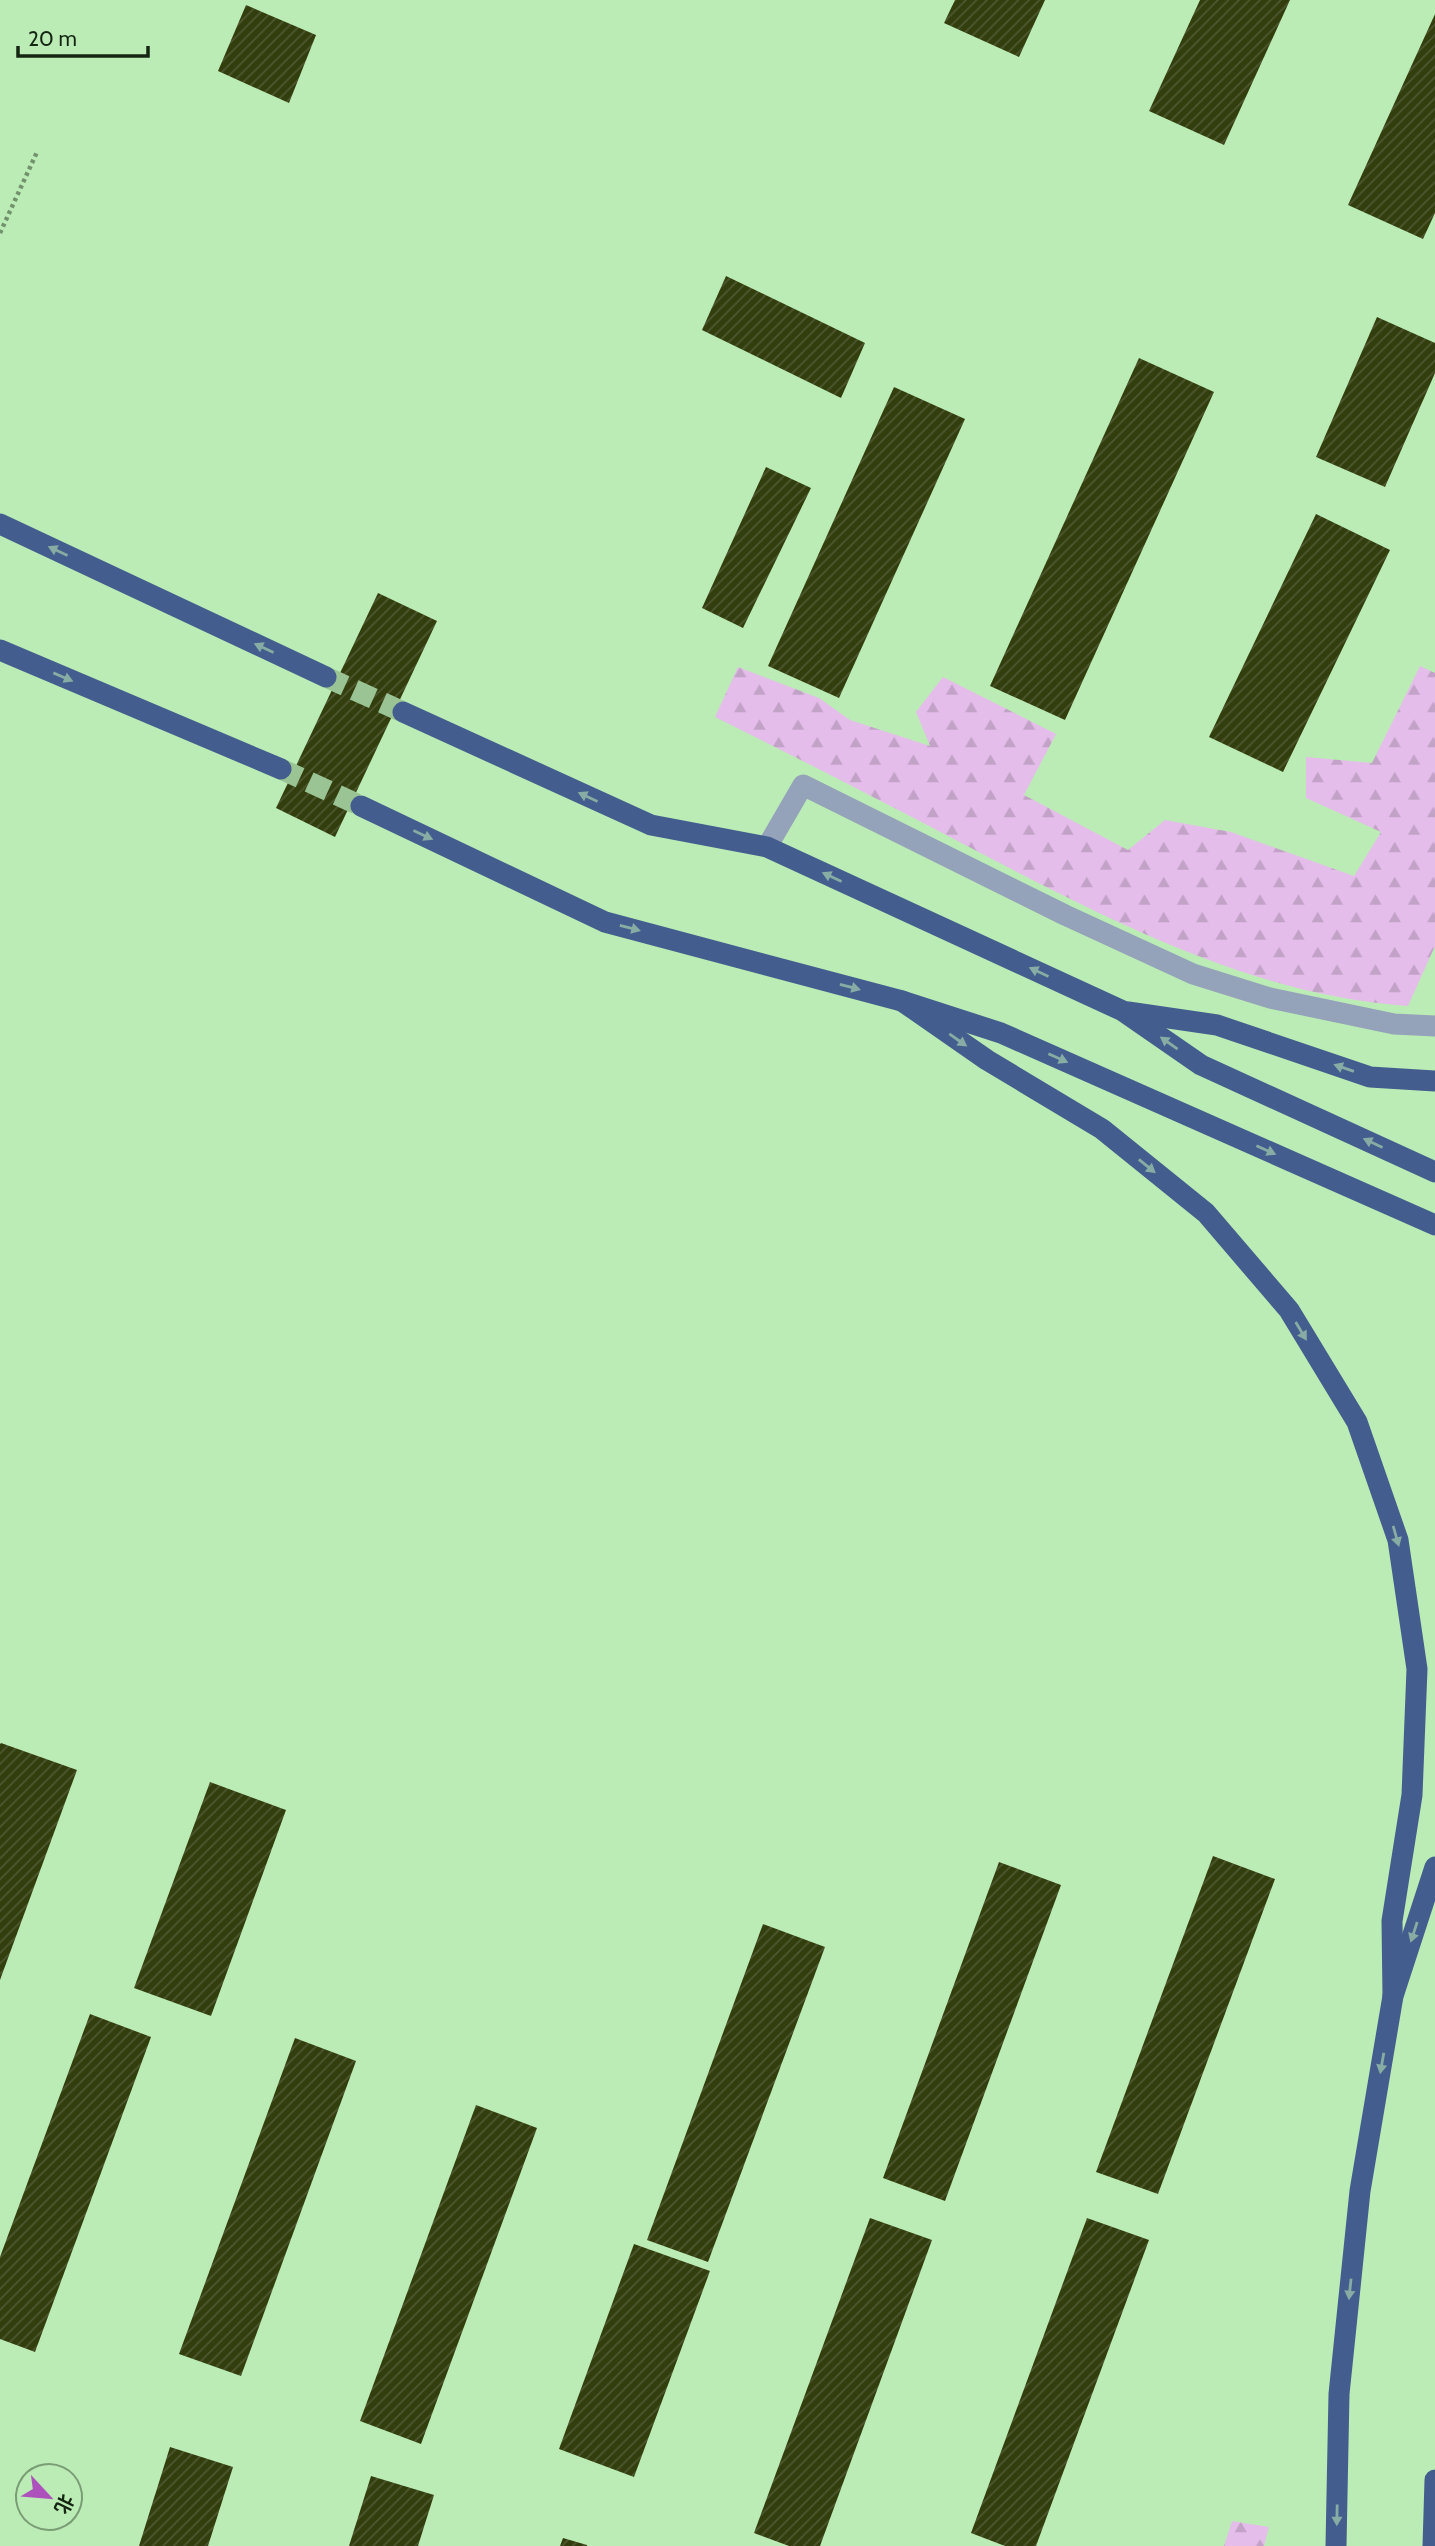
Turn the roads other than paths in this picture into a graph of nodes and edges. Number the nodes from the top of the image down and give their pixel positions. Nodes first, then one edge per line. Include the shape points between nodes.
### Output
1 (0, 524) edge
2 (0, 650) edge
3 (326, 677) tunnel mouth
4 (403, 712) tunnel mouth
5 (281, 769) tunnel mouth
6 (361, 806) tunnel mouth
7 (767, 847) junction
8 (902, 1001) junction
9 (1123, 1011) junction
10 (1435, 1026) edge
11 (1435, 1081) edge
12 (1435, 1172) edge
13 (1435, 1225) edge
14 (1435, 1867) edge
15 (1393, 1996) junction
16 (1435, 2480) edge
17 (1336, 2546) edge
18 (1433, 2546) edge

3 -> 1 highway
2 -> 5 highway
7 -> 4 highway via 650,825
6 -> 8 highway via 605,922
9 -> 7 highway
7 - 10 lane via 803,785 1193,974 1270,998 1394,1024
8 -> 13 highway via 1001,1033
8 -> 15 highway via 987,1060 1102,1129 1206,1213 1289,1310 1357,1422 1398,1540 1417,1669 1412,1794 1392,1921
11 -> 9 highway via 1370,1077 1217,1025
12 -> 9 highway via 1201,1065
14 -> 15 highway
15 -> 17 highway via 1354,2245 1339,2394
16 - 18 highway

